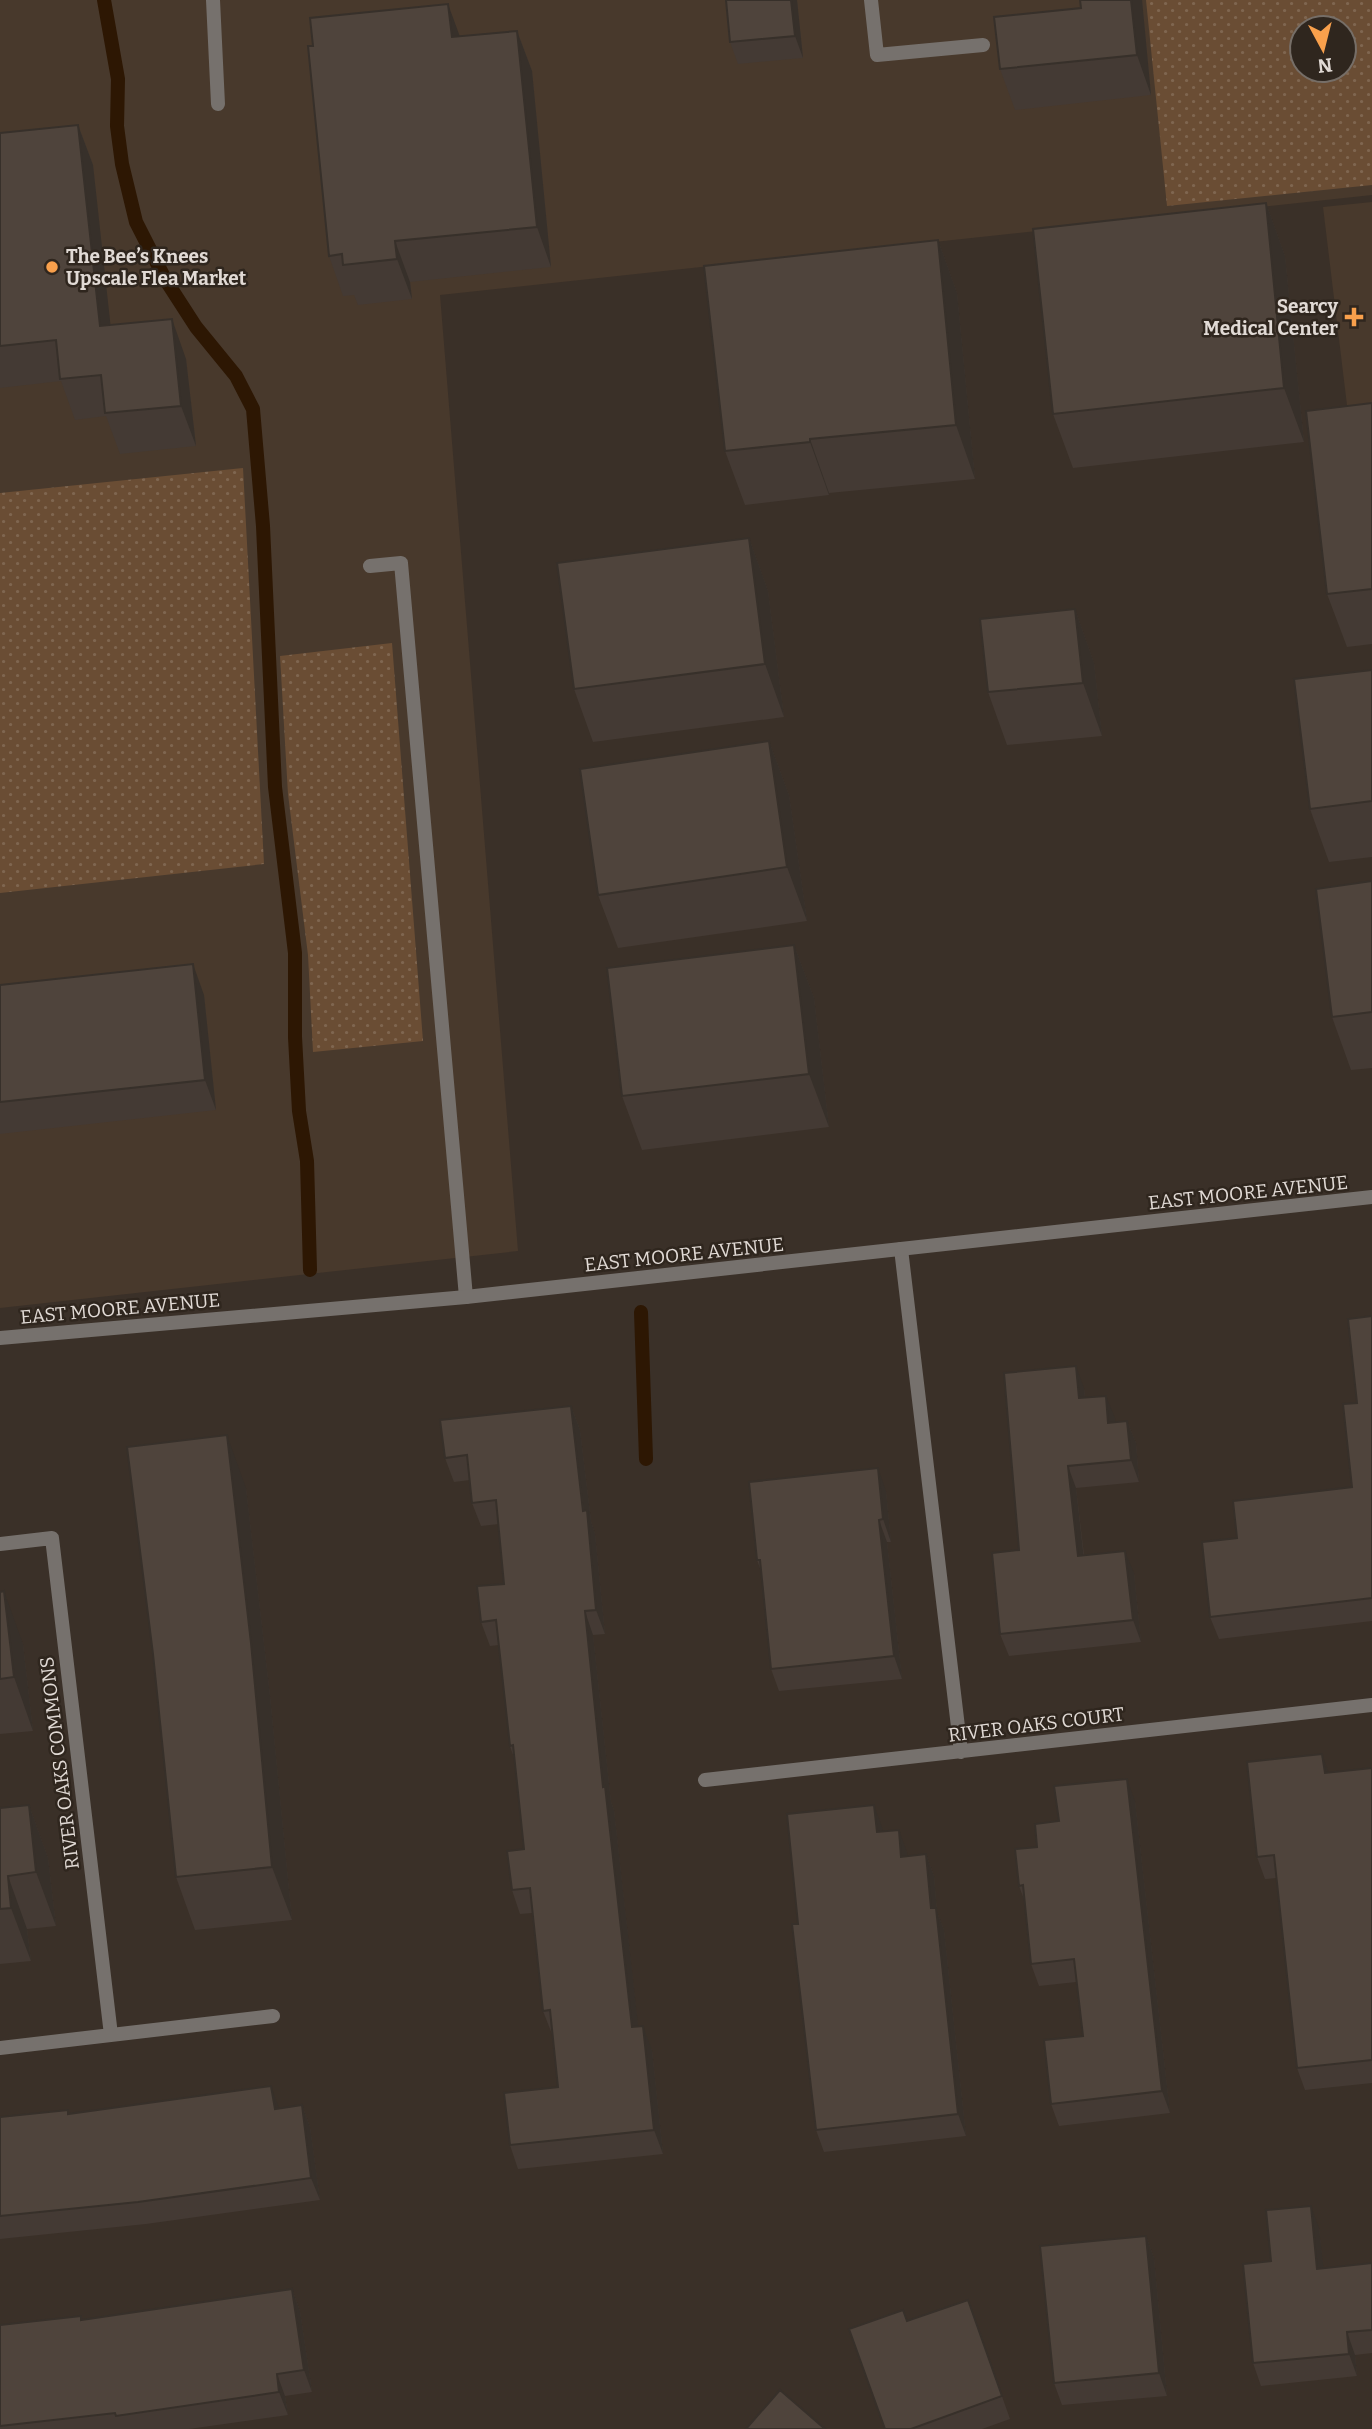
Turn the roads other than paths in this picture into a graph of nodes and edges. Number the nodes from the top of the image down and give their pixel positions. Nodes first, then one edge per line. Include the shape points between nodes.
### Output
1 (214, 0) edge
2 (871, 0) edge
3 (983, 45) dead end
4 (218, 104) dead end
5 (370, 566) dead end
6 (1372, 1197) edge
7 (901, 1249) junction
8 (466, 1297) junction
9 (0, 1338) edge
10 (0, 1544) edge
11 (1372, 1705) edge
12 (961, 1752) junction
13 (705, 1780) dead end
14 (273, 2016) dead end
15 (111, 2035) junction
16 (0, 2048) edge

1 - 4 street
2 - 3 street via 877,55
5 - 8 street via 401,563
6 - 7 street, EAST MOORE AVENUE
7 - 8 street, EAST MOORE AVENUE
7 - 12 street
8 - 9 street, EAST MOORE AVENUE
10 - 15 street, RIVER OAKS COMMONS via 52,1538
11 - 12 street, RIVER OAKS COURT
12 - 13 street, RIVER OAKS COURT
14 - 15 street
15 - 16 street

